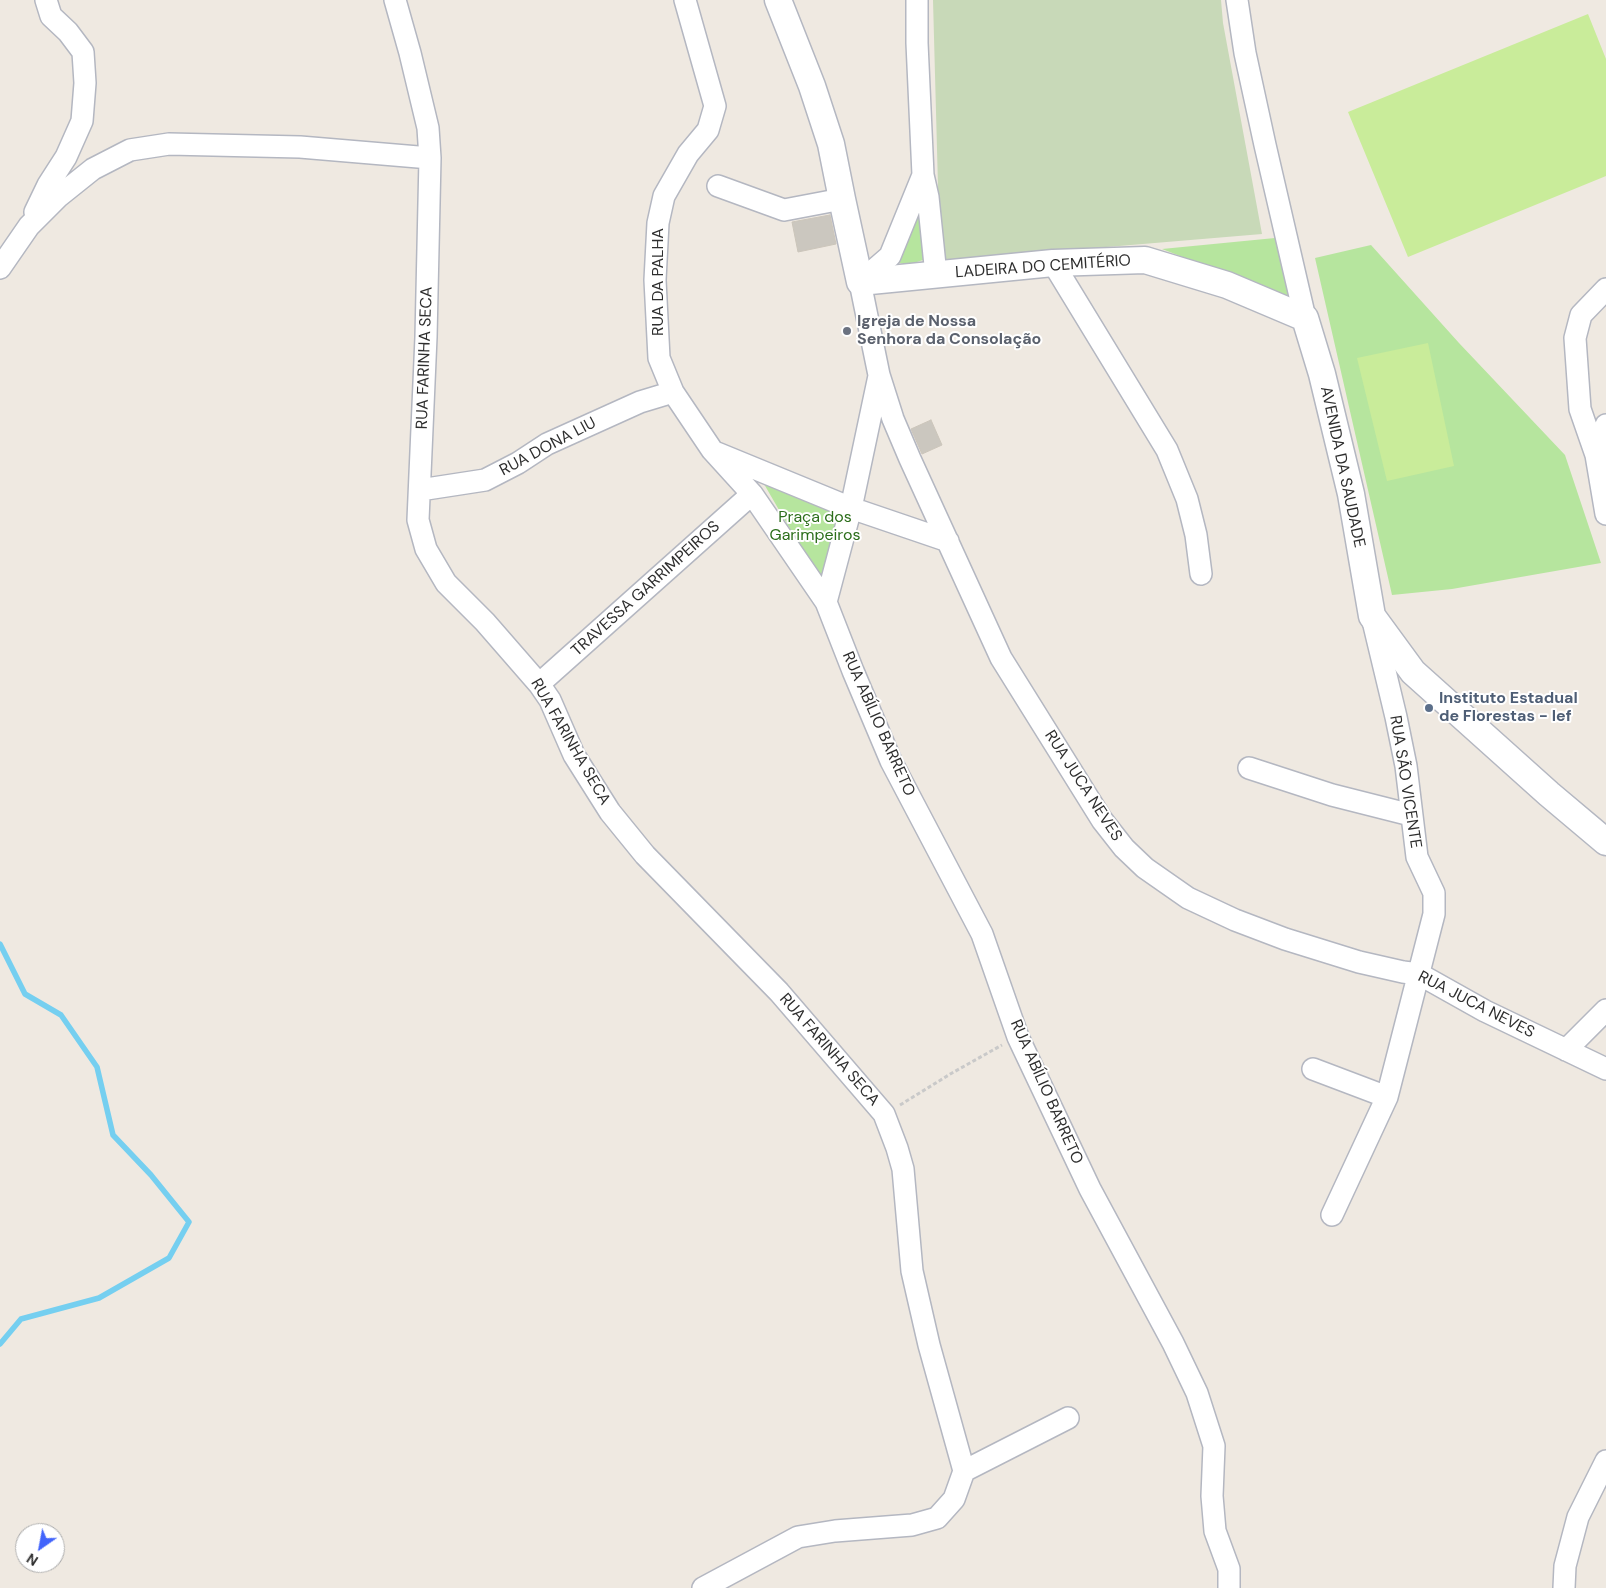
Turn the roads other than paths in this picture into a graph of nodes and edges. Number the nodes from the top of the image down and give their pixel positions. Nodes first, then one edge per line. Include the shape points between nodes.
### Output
1 (46, 0) edge
2 (395, 0) edge
3 (685, 0) edge
4 (778, 0) edge
5 (917, 0) edge
6 (1237, 0) edge
7 (430, 158) junction
8 (924, 175) junction
9 (718, 186) dead end
10 (842, 199) junction
11 (29, 226) junction
12 (1053, 263) junction
13 (0, 268) edge
14 (936, 275) junction
15 (860, 282) junction
16 (1606, 289) edge
17 (1305, 318) junction
18 (879, 375) junction
19 (673, 392) junction
20 (1606, 425) edge
21 (712, 450) junction
22 (1596, 454) junction
23 (420, 490) junction
24 (752, 494) junction
25 (851, 508) junction
26 (1606, 514) edge
27 (948, 541) junction
28 (1201, 574) dead end
29 (826, 602) junction
30 (1372, 616) junction
31 (539, 684) junction
32 (1249, 768) dead end
33 (1411, 815) junction
34 (1606, 842) edge
35 (1419, 974) junction
36 (1606, 1010) edge
37 (1566, 1050) junction
38 (1313, 1069) dead end
39 (1606, 1069) edge
40 (1387, 1096) junction
41 (1332, 1214) dead end
42 (1068, 1418) dead end
43 (1606, 1461) edge
44 (964, 1471) junction
45 (703, 1588) edge
46 (1229, 1588) edge
47 (1564, 1588) edge

1 - 11 street via 51,16 83,52 85,83 82,121
2 - 7 street, RUA FARINHA SECA via 428,128
3 - 19 street, RUA DA PALHA via 716,106 708,130 688,154 664,196 658,223 659,358
4 - 10 street via 831,144
5 - 8 street via 916,43
6 - 17 street, AVENIDA DA SAUDADE via 1264,145
7 - 11 street via 300,147 169,144 130,150 94,169 58,196
7 - 23 street, RUA FARINHA SECA
8 - 14 street
8 - 15 street via 890,256
9 - 10 street via 784,210
10 - 15 street
11 - 13 street
12 - 14 street, LADEIRA DO CEMITÉRIO
12 - 17 street, LADEIRA DO CEMITÉRIO via 1146,260 1227,285
12 - 28 street via 1167,450 1188,499
14 - 15 street, LADEIRA DO CEMITÉRIO
15 - 18 street, RUA JUCA NEVES
16 - 22 street via 1580,316 1575,338 1580,409
17 - 30 street, AVENIDA DA SAUDADE via 1351,494
18 - 25 street
18 - 27 street, RUA JUCA NEVES via 893,419
19 - 21 street, RUA DA PALHA
19 - 23 street, RUA DONA LIU via 640,402 547,444 486,480
20 - 22 street
21 - 24 street, RUA DA PALHA
21 - 25 street
22 - 26 street
23 - 31 street, RUA FARINHA SECA via 418,520 426,549 446,583
24 - 29 street, RUA ABÍLIO BARRETO
24 - 31 street, TRAVESSA GARRIMPEIROS
25 - 27 street
25 - 29 street
27 - 35 street, RUA JUCA NEVES via 1001,658 1102,820 1145,868 1188,898 1235,920 1359,962
29 - 46 street, RUA ABÍLIO BARRETO via 891,761 982,934 1018,1037 1090,1189 1197,1393 1214,1446 1212,1496 1215,1531 1229,1568
30 - 33 street, RUA SÃO VICENTE via 1398,725
30 - 34 street, AVENIDA DA SAUDADE via 1413,672
31 - 44 street, RUA FARINHA SECA via 550,700 574,755 610,812 645,855 779,992 884,1114 903,1169 912,1270
32 - 33 street via 1332,795
33 - 35 street, RUA SÃO VICENTE via 1417,857 1434,893 1434,914
35 - 37 street, RUA JUCA NEVES via 1485,1011
35 - 40 street, RUA SÃO VICENTE
36 - 37 street
37 - 39 street, RUA JUCA NEVES
38 - 40 street
40 - 41 street, RUA SÃO VICENTE
42 - 44 street
43 - 47 street via 1578,1517 1565,1566
44 - 45 street via 954,1500 937,1518 912,1525 798,1537

